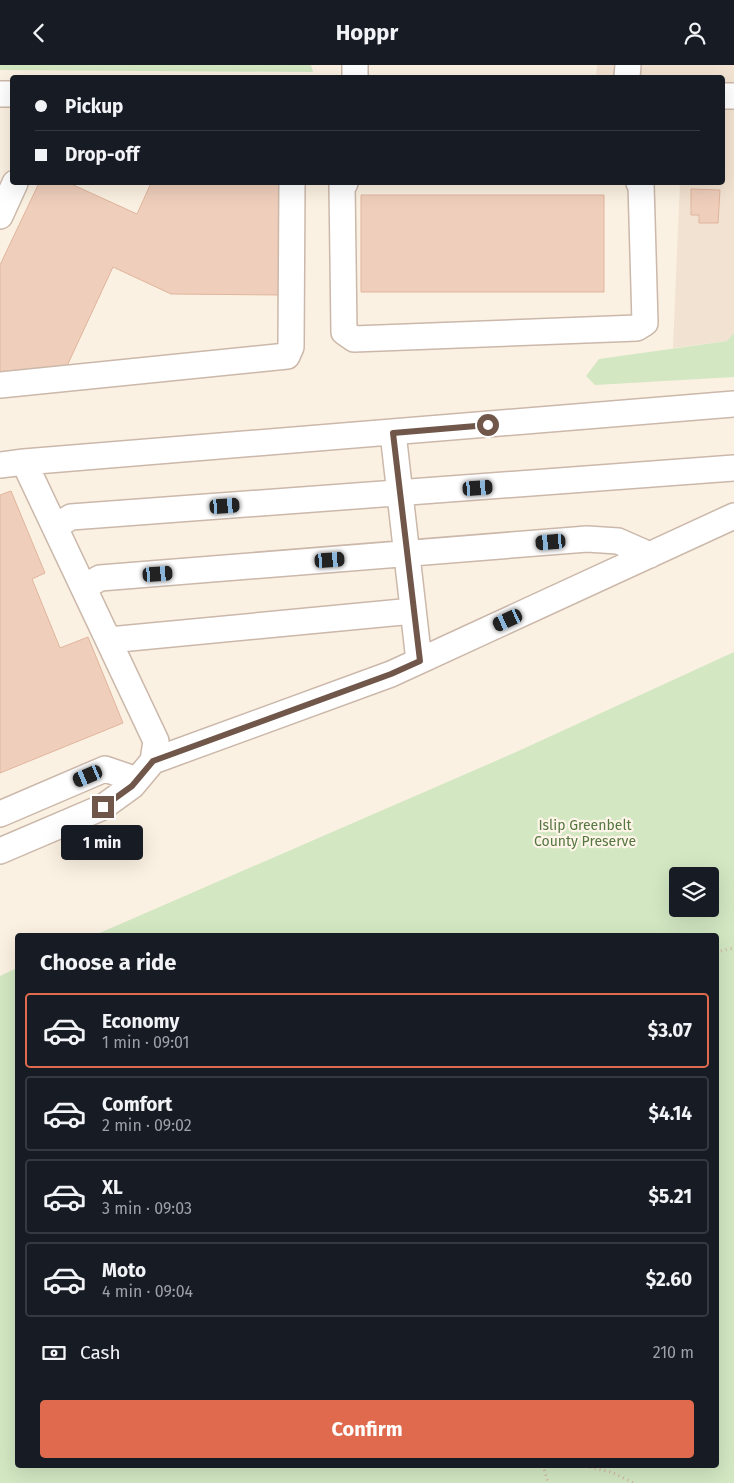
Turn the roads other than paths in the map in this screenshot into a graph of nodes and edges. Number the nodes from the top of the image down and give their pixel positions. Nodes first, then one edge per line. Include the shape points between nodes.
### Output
1 (14, 185) edge
2 (292, 185) edge
3 (342, 185) edge
4 (641, 185) edge
5 (0, 216) edge
6 (0, 385) edge
7 (734, 404) edge
8 (393, 433) junction
9 (12, 464) edge
10 (734, 468) edge
11 (399, 494) junction
12 (734, 516) edge
13 (56, 525) junction
14 (407, 554) junction
15 (650, 555) junction
16 (84, 587) junction
17 (414, 611) junction
18 (109, 640) junction
19 (420, 661) junction
20 (153, 761) junction
21 (137, 780) junction
22 (0, 814) edge
23 (0, 851) edge

1 - 5 street
2 - 6 street via 291,347 287,356
3 - 4 street via 344,332 354,339 637,328 645,323
7 - 8 street
8 - 9 street
8 - 11 street
9 - 13 street
10 - 11 street
11 - 13 street via 71,517
11 - 14 street
12 - 15 street
13 - 16 street
14 - 15 street via 587,539 618,541
14 - 16 street via 100,578
14 - 17 street
15 - 19 street
16 - 18 street
17 - 18 street
17 - 19 street
18 - 20 street via 156,741
19 - 20 street
20 - 21 street
21 - 22 street via 105,769
21 - 23 street via 103,807

